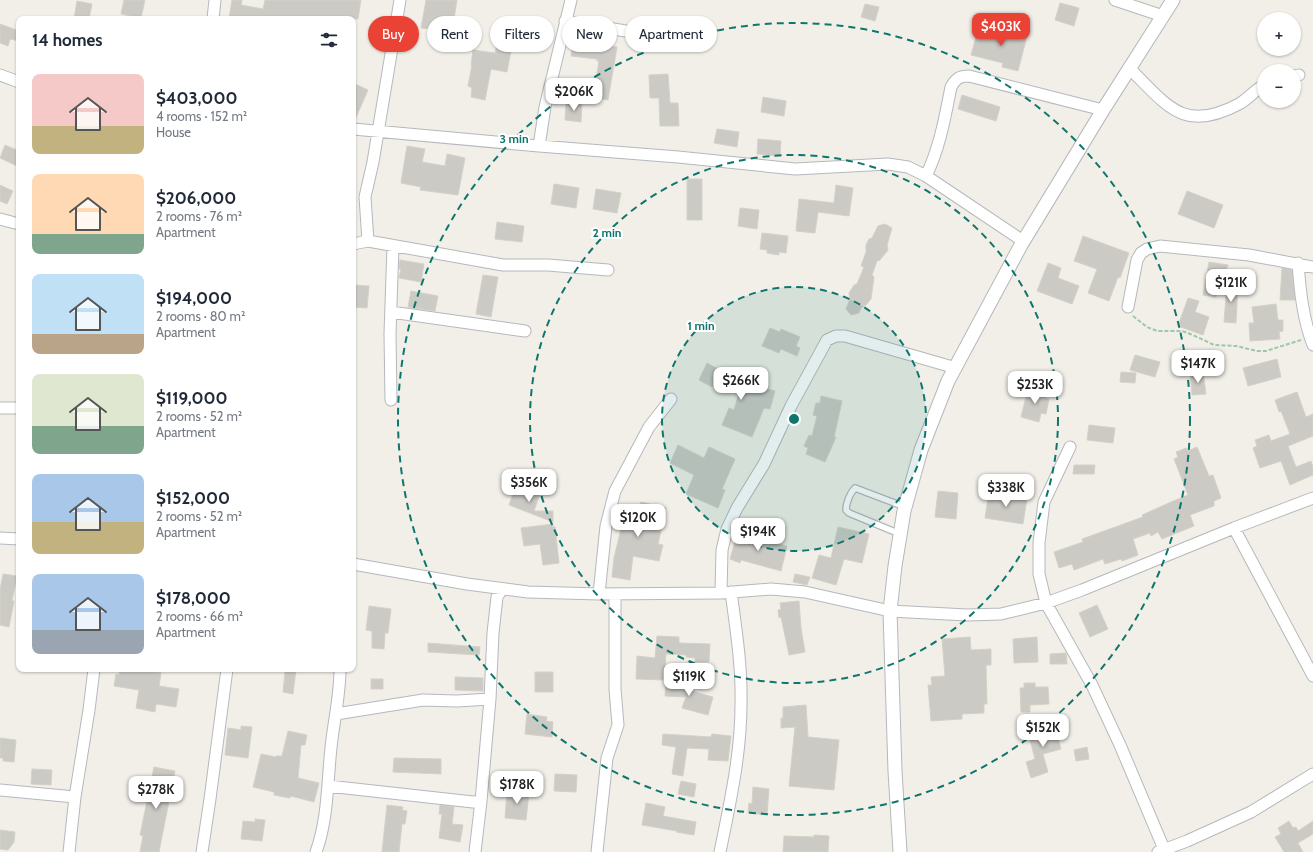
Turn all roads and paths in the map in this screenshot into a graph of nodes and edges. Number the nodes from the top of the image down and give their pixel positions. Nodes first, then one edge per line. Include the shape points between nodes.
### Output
1 (215, 0) edge
2 (400, 0) edge
3 (571, 0) edge
4 (1115, 0) edge
5 (1174, 0) edge
6 (213, 16) edge
7 (566, 16) edge
8 (1163, 16) junction
9 (562, 34) edge
10 (1130, 68) junction
11 (0, 75) edge
12 (16, 81) edge
13 (1257, 90) edge
14 (1103, 110) junction
15 (356, 129) edge
16 (377, 132) junction
17 (539, 146) junction
18 (926, 176) junction
19 (0, 219) edge
20 (15, 223) dead end
21 (368, 241) junction
22 (1023, 241) junction
23 (356, 243) edge
24 (393, 246) junction
25 (1298, 264) junction
26 (1313, 267) edge
27 (608, 270) dead end
28 (1128, 307) joint
29 (391, 312) junction
30 (525, 331) dead end
31 (1312, 341) edge
32 (956, 368) junction
33 (671, 399) dead end
34 (391, 400) dead end
35 (0, 408) edge
36 (16, 408) edge
37 (1070, 447) dead end
38 (1313, 498) edge
39 (905, 506) junction
40 (1234, 528) junction
41 (900, 534) junction
42 (0, 538) edge
43 (16, 539) edge
44 (356, 565) edge
45 (502, 589) junction
46 (726, 592) junction
47 (599, 594) junction
48 (614, 594) junction
49 (1046, 603) junction
50 (890, 611) junction
51 (94, 672) edge
52 (227, 672) edge
53 (340, 672) edge
54 (1313, 676) edge
55 (490, 699) junction
56 (336, 714) junction
57 (1313, 774) edge
58 (328, 786) junction
59 (0, 790) edge
60 (75, 797) junction
61 (482, 801) junction
62 (1160, 850) edge
63 (69, 852) edge
64 (202, 852) edge
65 (316, 852) edge
66 (475, 852) edge
67 (597, 852) edge
68 (720, 852) edge
69 (900, 852) edge

1 - 6 street
2 - 16 street
3 - 7 street
4 - 8 street
5 - 8 street
8 - 10 street
9 - 17 street
10 - 13 street via 1170,107 1181,114 1193,117 1218,114 1241,103
10 - 14 street
11 - 12 street
14 - 18 street via 970,76 961,76 954,80 951,86 940,139
14 - 22 street
15 - 16 street
16 - 17 street
16 - 21 street via 365,197
17 - 18 street via 795,169 888,164 908,167
18 - 22 street
19 - 20 street
21 - 23 street
21 - 24 street
22 - 32 street
24 - 27 street via 503,265 548,265
24 - 29 street
25 - 26 street
25 - 28 street via 1186,248 1160,246 1147,249 1137,260
25 - 31 street via 1301,298
28 - 31 path via 1130,314 1147,327 1157,331 1182,332 1214,345 1266,351
29 - 30 street
29 - 34 street
32 - 39 street via 948,381 921,450
32 - 46 street via 845,336 827,340 790,406 764,464 737,508 727,530 722,550
33 - 47 street via 649,427 615,491 606,526
35 - 36 street
37 - 49 street via 1044,502 1039,543 1039,574
38 - 40 street
39 - 41 street
39 - 41 lane via 855,488 846,506 849,513
40 - 49 street
40 - 54 street
41 - 50 street
42 - 43 street
44 - 45 street
45 - 47 street
45 - 55 street via 497,597 493,633
46 - 48 street
46 - 50 street via 770,589 805,592
46 - 68 street via 739,659 741,704 739,750
47 - 48 street
48 - 67 street via 618,725 606,758
49 - 50 street via 1002,614
49 - 62 street via 1092,685 1120,745
50 - 69 street
51 - 60 street
52 - 64 street
53 - 56 street
55 - 56 street via 423,700
55 - 61 street
56 - 58 street
57 - 62 street via 1251,812
58 - 61 street
58 - 65 street via 324,823
59 - 60 street
60 - 63 street
61 - 66 street

